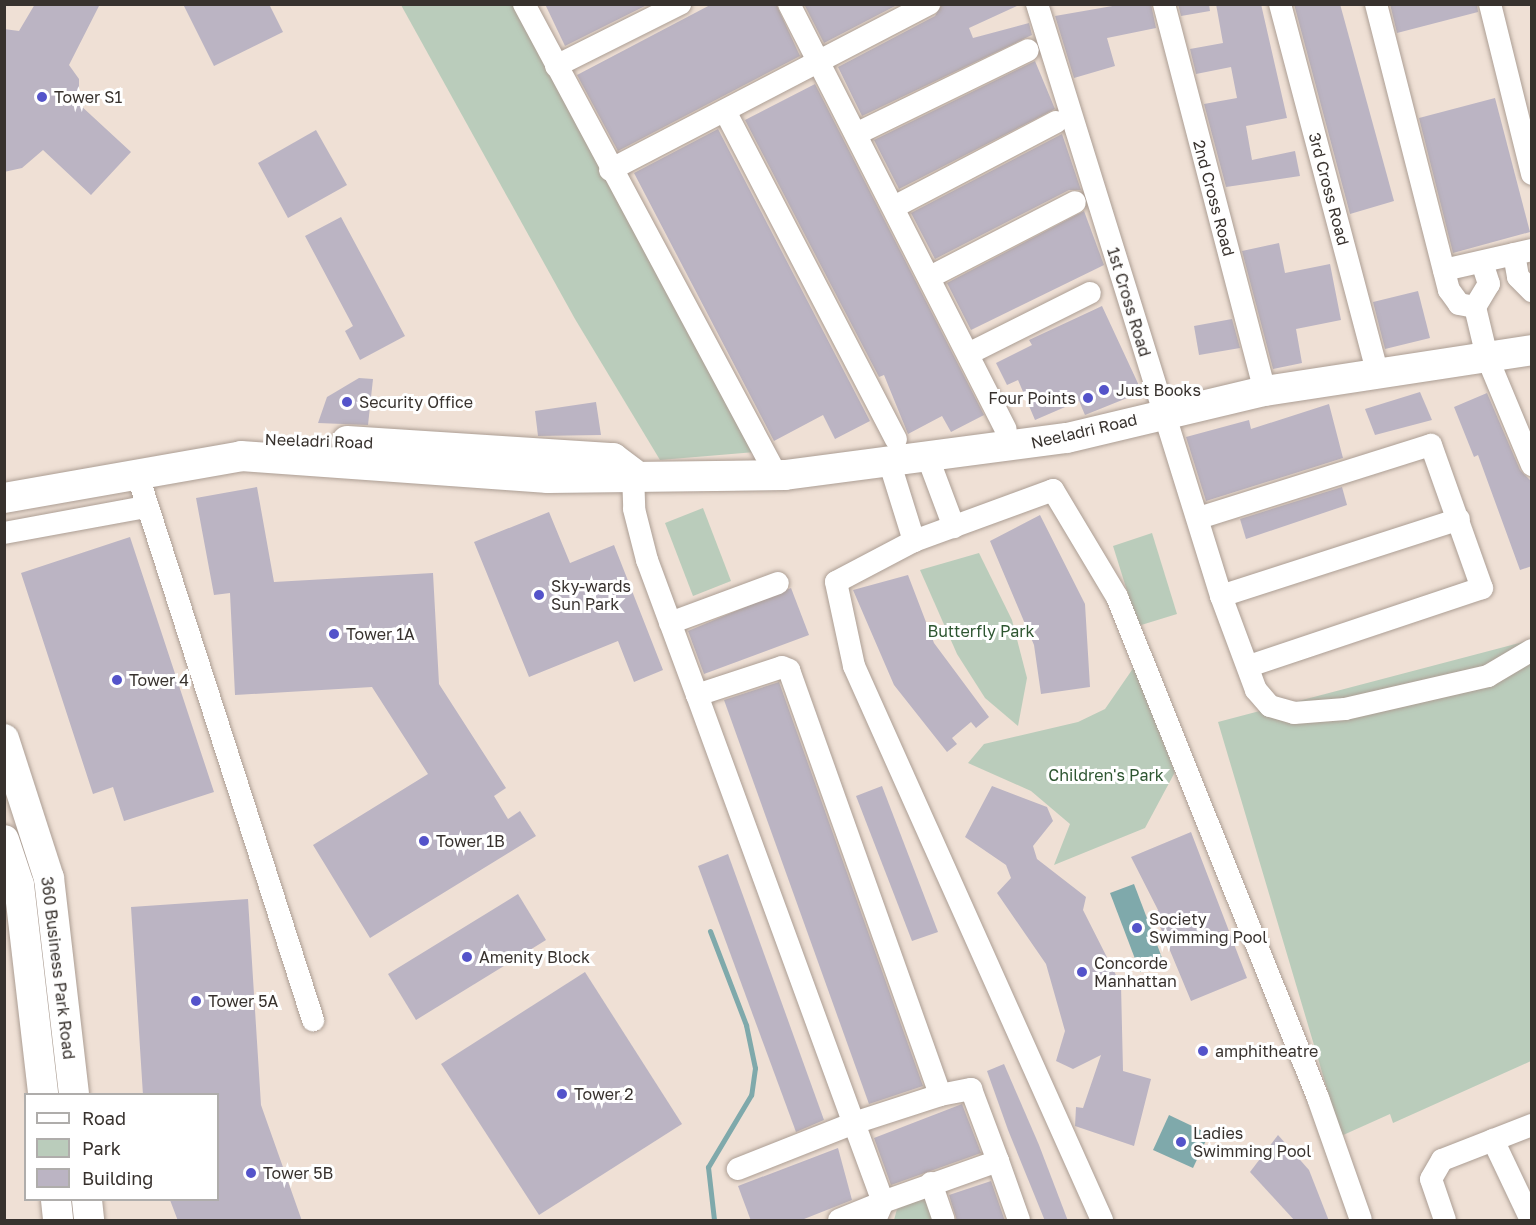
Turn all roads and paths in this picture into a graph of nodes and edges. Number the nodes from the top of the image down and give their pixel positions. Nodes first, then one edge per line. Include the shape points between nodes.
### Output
1 (524, 4) edge
2 (680, 4) edge
3 (789, 4) edge
4 (929, 4) edge
5 (1037, 4) edge
6 (1164, 4) edge
7 (1280, 4) edge
8 (1376, 4) edge
9 (1490, 4) edge
10 (1028, 50) dead end
11 (819, 63) junction
12 (556, 66) junction
13 (725, 111) junction
14 (1056, 122) dead end
15 (856, 134) junction
16 (610, 170) junction
17 (1532, 174) edge
18 (1074, 202) dead end
19 (894, 207) junction
20 (1522, 252) edge
21 (1482, 262) junction
22 (1444, 270) junction
23 (930, 277) junction
24 (1532, 291) edge
25 (1090, 293) dead end
26 (1476, 307) junction
27 (1532, 350) edge
28 (970, 353) junction
29 (1487, 357) junction
30 (1378, 374) junction
31 (1265, 391) junction
32 (1163, 411) junction
33 (1006, 429) dead end
34 (893, 451) junction
35 (473, 458) junction
36 (928, 458) junction
37 (1532, 465) edge
38 (633, 473) junction
39 (136, 474) junction
40 (777, 476) junction
41 (4, 483) edge
42 (4, 498) edge
43 (145, 507) junction
44 (1199, 518) junction
45 (1459, 519) junction
46 (954, 527) junction
47 (4, 533) edge
48 (914, 541) junction
49 (778, 583) dead end
50 (1221, 597) junction
51 (670, 623) junction
52 (1532, 650) edge
53 (1249, 666) junction
54 (698, 695) junction
55 (4, 739) edge
56 (4, 840) edge
57 (313, 1020) dead end
58 (43, 1093) edge
59 (74, 1093) edge
60 (940, 1095) junction
61 (854, 1123) junction
62 (1532, 1125) edge
63 (1493, 1140) junction
64 (998, 1161) junction
65 (738, 1169) dead end
66 (931, 1183) junction
67 (56, 1201) edge
68 (87, 1201) edge
69 (879, 1211) edge
70 (58, 1221) edge
71 (89, 1221) edge
72 (838, 1221) edge
73 (944, 1221) edge
74 (1019, 1221) edge
75 (1102, 1221) edge
76 (1361, 1221) edge
77 (1445, 1221) edge
78 (1531, 1221) edge

1 - 12 street
2 - 12 street
3 - 11 street
4 - 11 street
5 - 32 street, 1st Cross Road
6 - 31 street, 2nd Cross Road
7 - 30 street, 3rd Cross Road
8 - 22 street
9 - 17 street
10 - 15 street
11 - 13 street
11 - 15 street
12 - 16 street
13 - 16 street
13 - 34 street
14 - 19 street
15 - 19 street
16 - 40 street
18 - 23 street
19 - 23 street
20 - 21 street
20 - 24 street via 1518,278
21 - 22 street
21 - 26 street via 1488,285
22 - 26 street via 1459,304
23 - 28 street
25 - 28 street
26 - 29 street
27 - 29 main road, Neeladri Road
28 - 33 street
29 - 30 main road, Neeladri Road
29 - 37 street
30 - 31 main road, Neeladri Road
31 - 32 main road, Neeladri Road
32 - 36 main road, Neeladri Road via 1067,438
32 - 44 street, 1st Cross Road
34 - 36 main road, Neeladri Road
34 - 40 main road, Neeladri Road
34 - 48 street
35 - 38 main road, Neeladri Road via 613,458
35 - 39 main road, Neeladri Road via 241,456
35 - 41 main road, Neeladri Road via 219,439
36 - 46 street
38 - 40 main road, Neeladri Road via 727,479
38 - 51 street via 635,515
39 - 42 main road, Neeladri Road
39 - 43 street
43 - 47 street
43 - 57 street
44 - 45 street via 1431,445
44 - 50 street, 1st Cross Road
45 - 50 street
45 - 53 street via 1482,588
46 - 48 street
46 - 76 street via 1049,490 1058,493 1117,597 1318,1098
48 - 75 street via 837,579 854,666
49 - 51 street
50 - 53 street, 1st Cross Road
51 - 54 street
52 - 53 street, 1st Cross Road via 1488,676 1429,694 1294,713 1270,706 1256,690
54 - 60 street via 782,667 789,670
54 - 61 street
55 - 59 main road, 360 Business Park Road via 49,878
56 - 58 main road, 360 Business Park Road via 19,885
60 - 61 street
60 - 64 street via 971,1089
61 - 65 street
61 - 69 street
62 - 63 street
63 - 77 street via 1442,1160 1434,1169 1433,1191
63 - 78 street
64 - 66 street
64 - 74 street
66 - 69 street
66 - 73 street
67 - 70 main road
68 - 71 main road
69 - 72 street

